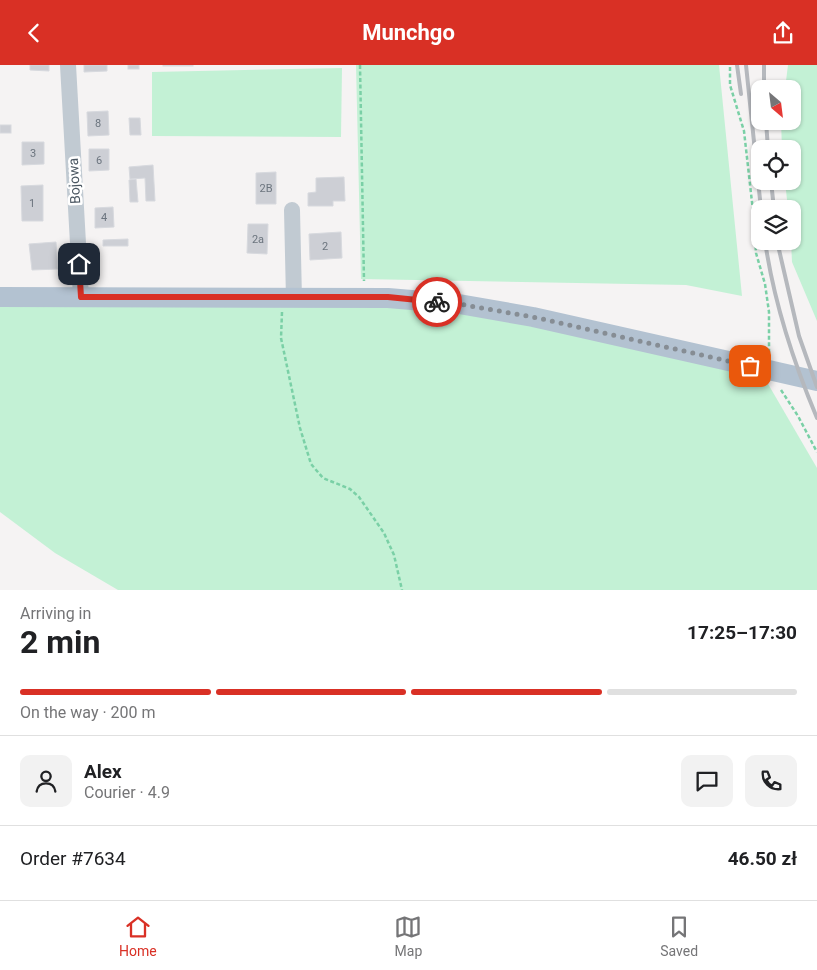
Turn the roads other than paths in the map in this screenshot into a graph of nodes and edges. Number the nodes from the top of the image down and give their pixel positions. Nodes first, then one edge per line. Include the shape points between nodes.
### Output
1 (68, 65) edge
2 (292, 210) dead end
3 (0, 297) edge
4 (81, 297) junction
5 (288, 299) junction
6 (817, 381) edge

1 - 4 street, Bojowa
2 - 5 street
3 - 4 main road
4 - 5 main road
5 - 6 main road via 388,297 459,304 533,317

